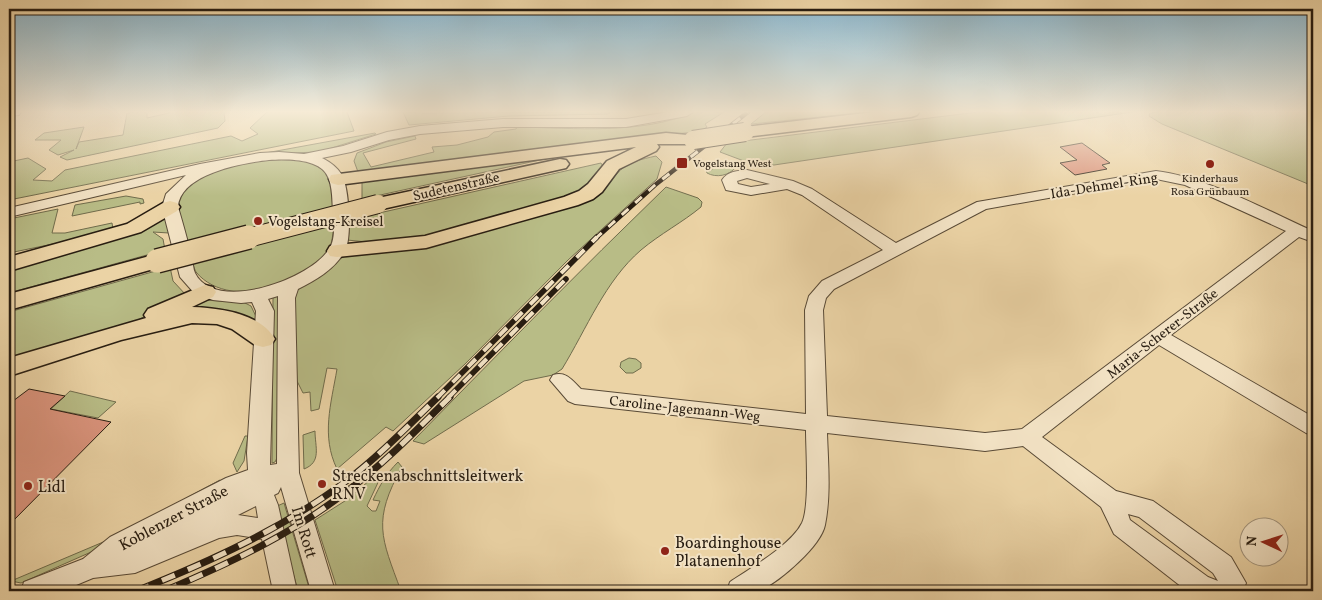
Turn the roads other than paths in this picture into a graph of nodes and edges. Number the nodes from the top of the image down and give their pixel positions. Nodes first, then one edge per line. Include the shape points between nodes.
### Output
1 (374, 140) edge
2 (644, 140) edge
3 (693, 140) edge
4 (650, 147) junction
5 (346, 149) junction
6 (322, 166) junction
7 (213, 168) junction
8 (788, 184) dead end
9 (131, 185) junction
10 (52, 201) junction
11 (171, 202) junction
12 (9, 207) edge
13 (9, 212) edge
14 (1306, 233) edge
15 (895, 250) junction
16 (337, 251) junction
17 (9, 264) edge
18 (290, 286) junction
19 (205, 292) junction
20 (258, 296) junction
21 (9, 302) edge
22 (118, 333) junction
23 (1158, 336) junction
24 (263, 339) junction
25 (9, 367) edge
26 (560, 380) dead end
27 (816, 422) junction
28 (1313, 427) edge
29 (1027, 437) junction
30 (288, 473) junction
31 (260, 484) junction
32 (1110, 500) junction
33 (270, 530) junction
34 (101, 566) junction
35 (746, 589) edge
36 (33, 591) edge
37 (285, 591) edge
38 (323, 591) edge
39 (1214, 591) edge
40 (1226, 591) edge

1 - 5 street
2 - 6 main road
3 - 4 main road, Sudetenstraße
4 - 16 main road via 613,165 586,195 571,201 426,242
4 - 21 main road, Sudetenstraße, bridge via 542,167 378,204
5 - 6 street
5 - 6 street
6 - 7 street via 287,156 256,157
6 - 16 street via 340,235
7 - 9 street via 200,168
7 - 11 street via 188,180
8 - 15 street via 807,192
9 - 10 street
9 - 11 street via 162,191
10 - 12 street
10 - 13 street
11 - 17 main road via 126,230
11 - 19 street via 188,277
14 - 15 street, Ida-Dehmel-Ring via 1190,182 1156,175 982,205
14 - 23 street, Maria-Scherer-Straße via 1252,263
15 - 27 street, Ida-Dehmel-Ring via 828,285 818,296 814,310
16 - 18 street via 317,271
18 - 20 street
18 - 30 street via 286,298
19 - 20 street via 221,296
19 - 22 main road
20 - 24 street via 265,311
22 - 24 main road via 192,315 218,316 240,323
22 - 25 main road
23 - 28 street
23 - 29 street, Maria-Scherer-Straße
24 - 31 street via 258,453
26 - 27 street, Caroline-Jagemann-Weg via 575,396
27 - 29 street via 985,442
27 - 35 street, Ida-Dehmel-Ring via 818,490 813,527 789,556
29 - 32 street
30 - 31 street, Koblenzer Straße
30 - 38 street, Im Rott
31 - 33 street, Im Rott
31 - 34 street, Koblenzer Straße via 240,504
32 - 39 street via 1122,527 1201,587
32 - 40 street via 1145,508 1222,565 1234,583
33 - 34 street, Koblenzer Straße via 237,525 218,528 135,562
33 - 37 street, Im Rott
34 - 36 street, Koblenzer Straße

